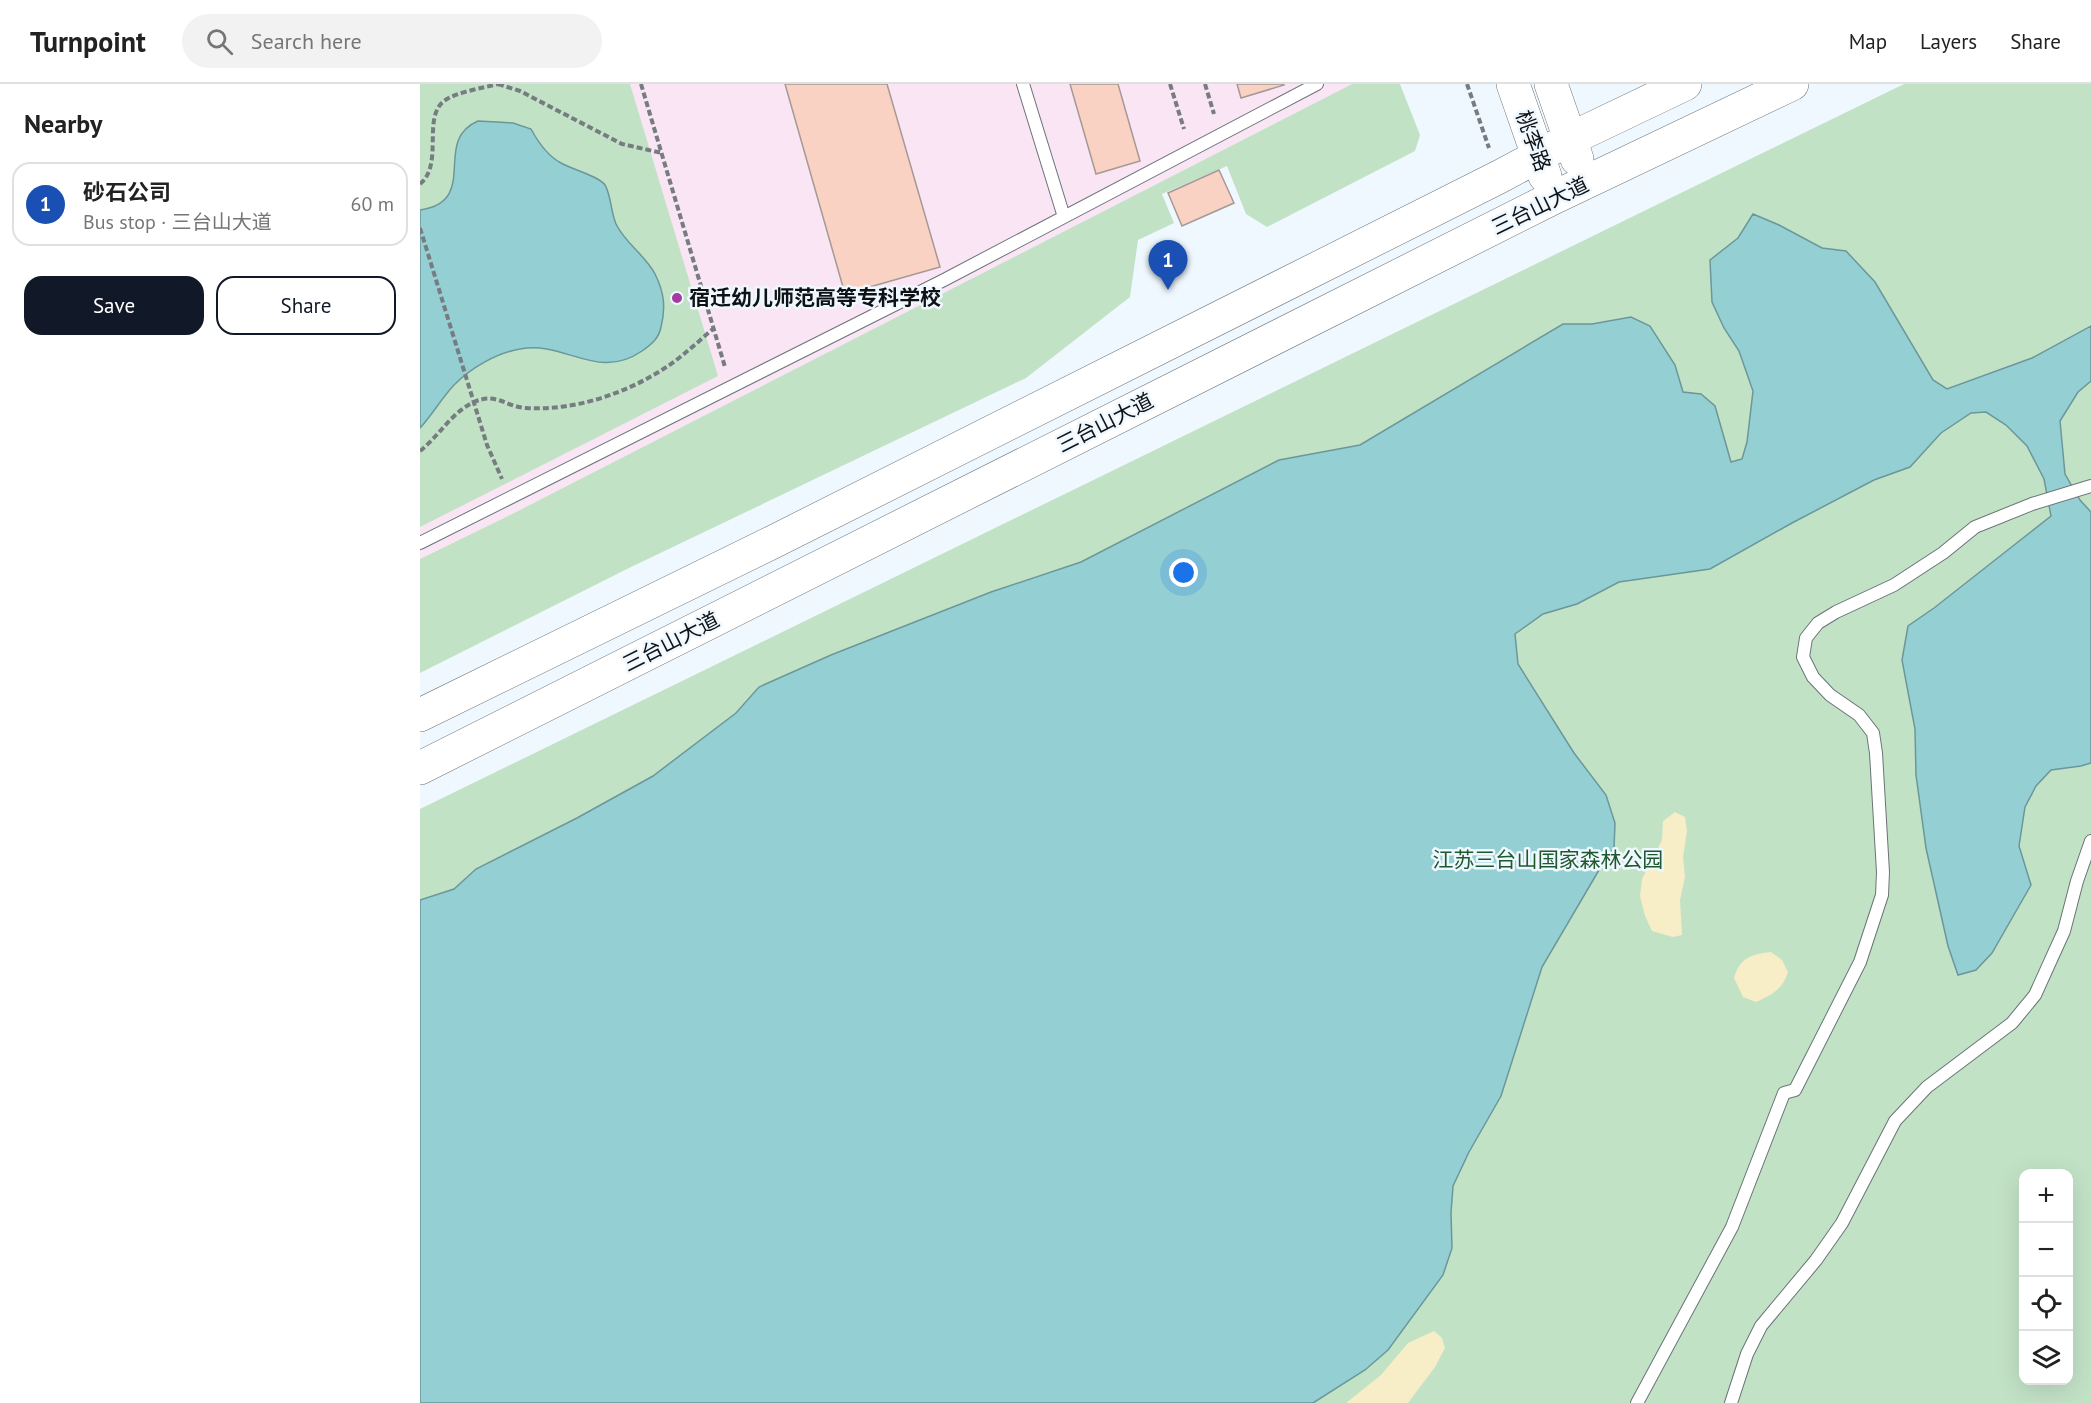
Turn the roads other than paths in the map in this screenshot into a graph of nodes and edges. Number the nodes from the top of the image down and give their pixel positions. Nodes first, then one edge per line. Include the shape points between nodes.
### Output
1 (1023, 84) edge
2 (1317, 84) edge
3 (1513, 84) edge
4 (1551, 84) edge
5 (1685, 84) edge
6 (1792, 84) edge
7 (1570, 140) junction
8 (1538, 157) junction
9 (1585, 184) junction
10 (1553, 198) junction
11 (1064, 217) junction
12 (2086, 487) edge
13 (420, 543) edge
14 (420, 715) edge
15 (420, 768) edge
16 (2091, 841) edge
17 (1637, 1403) edge
18 (1731, 1403) edge

1 - 11 lane
2 - 11 lane
3 - 8 main road, 桃李路
4 - 7 main road, 桃李路
5 - 7 main road, 三台山大道
6 - 9 main road, 三台山大道
7 - 8 main road, 三台山大道
7 - 9 main road, 桃李路
8 - 10 main road, 桃李路
8 - 14 main road, 三台山大道
9 - 10 main road, 三台山大道
10 - 15 main road, 三台山大道
11 - 13 lane
12 - 17 lane via 1975,527 1894,585 1818,623 1806,638 1803,657 1813,677 1830,695 1859,715 1873,733 1882,895 1854,972 1796,1090 1784,1093 1732,1227
16 - 18 lane via 2064,931 2035,995 2012,1023 1927,1087 1895,1121 1842,1223 1761,1326

